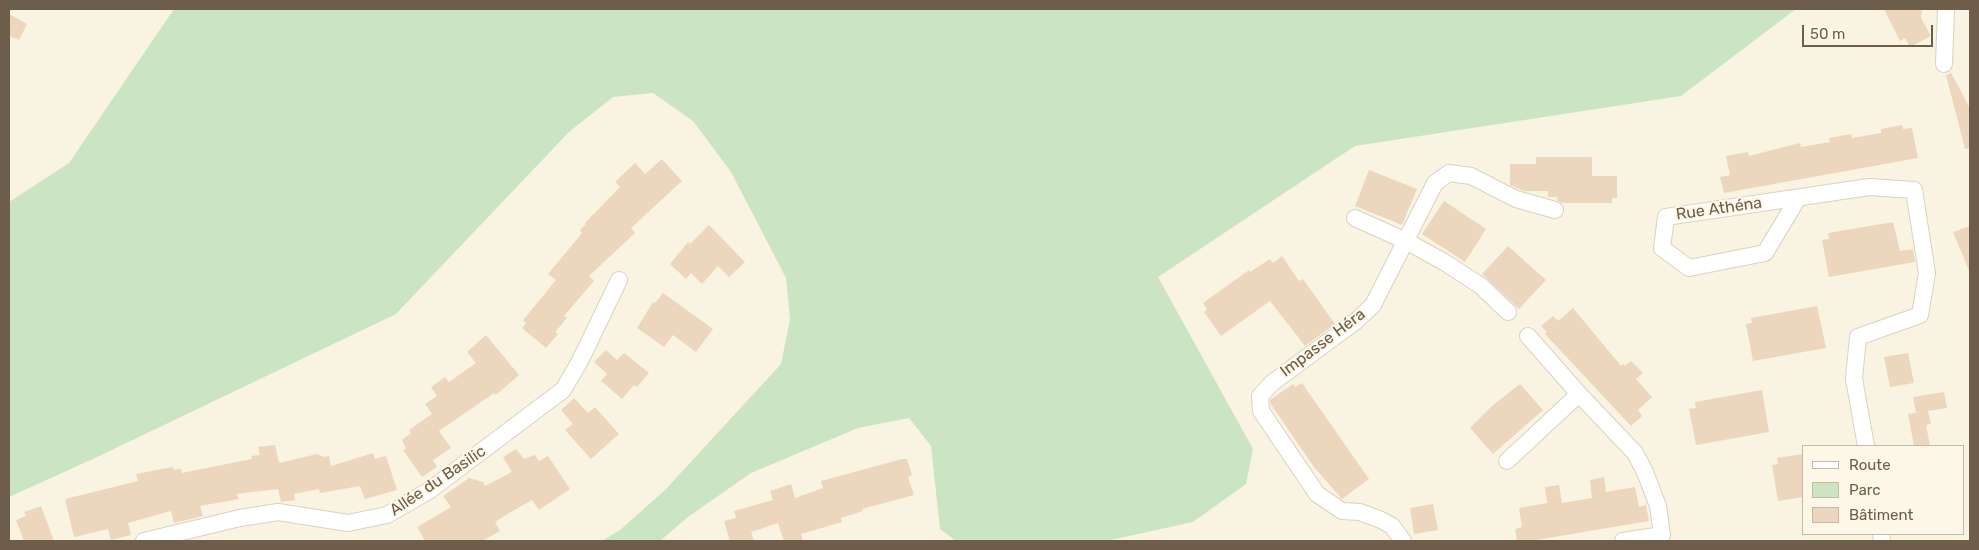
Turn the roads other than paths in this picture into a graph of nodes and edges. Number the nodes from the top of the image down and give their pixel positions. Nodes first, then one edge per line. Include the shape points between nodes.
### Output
1 (1946, 9) edge
2 (1944, 64) dead end
3 (1798, 198) junction
4 (1555, 210) dead end
5 (1355, 218) dead end
6 (1406, 241) junction
7 (619, 280) dead end
8 (1508, 312) dead end
9 (1528, 336) dead end
10 (1579, 394) junction
11 (1866, 445) edge
12 (1507, 460) dead end
13 (156, 540) edge
14 (1402, 541) edge
15 (1623, 541) edge

1 - 2 street
3 - 3 street, Rue Athéna via 1666,217 1662,248 1689,268 1765,253
3 - 11 street, Rue Athéna via 1869,187 1914,190 1927,273 1920,315 1858,337 1854,379
4 - 6 street, Impasse Héra via 1516,199 1471,176 1448,173 1435,183
5 - 6 street
6 - 8 street via 1481,286
6 - 14 street, Impasse Héra via 1373,305 1272,383 1260,396 1262,410 1317,494 1342,511 1360,512 1392,526
7 - 13 street, Allée du Basilic via 563,390 430,490 388,516 348,523 278,512 240,518
9 - 10 street
10 - 12 street
10 - 15 street via 1635,454 1658,506 1662,535

